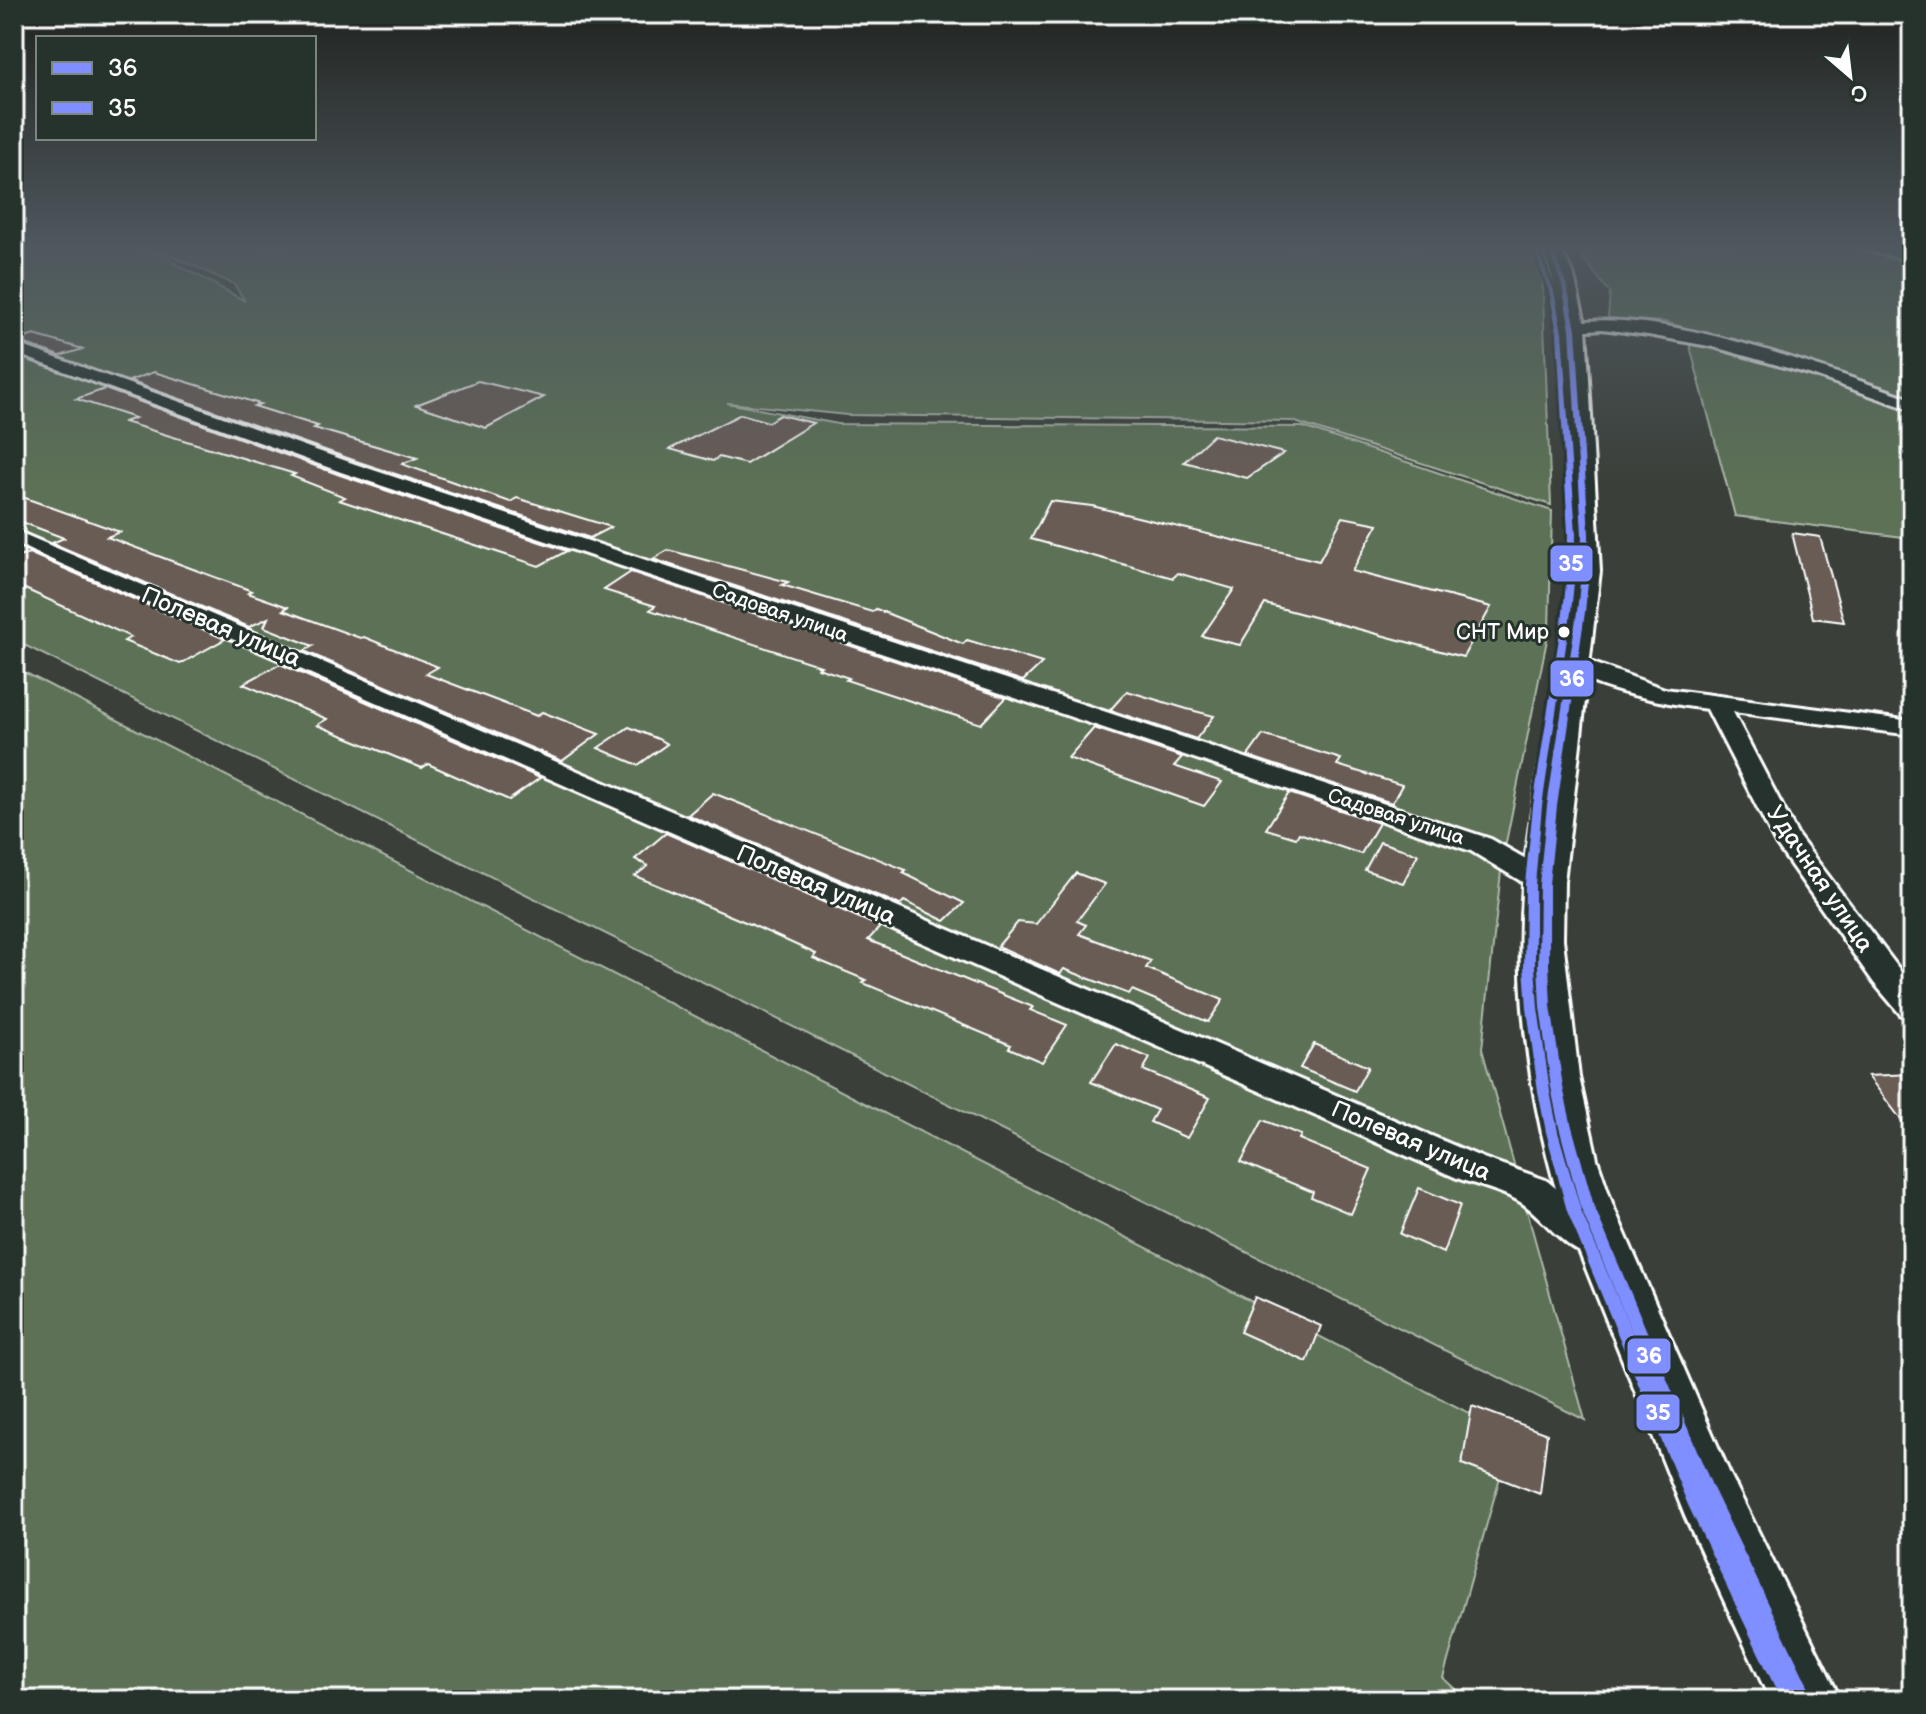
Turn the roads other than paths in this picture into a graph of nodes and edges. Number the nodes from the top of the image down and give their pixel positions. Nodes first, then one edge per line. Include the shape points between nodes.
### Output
1 (1584, 325) edge
2 (1598, 325) edge
3 (1575, 327) joint
4 (14, 348) edge
5 (1912, 405) edge
6 (14, 536) edge
7 (1571, 662) junction
8 (1716, 703) junction
9 (1912, 728) edge
10 (1544, 882) junction
11 (1912, 1007) edge
12 (1605, 1252) junction
13 (1806, 1700) edge

1 - 3 street
2 - 5 street via 1739,348
3 - 7 main road via 1585,571
4 - 10 street, Садовая улица via 393,483 1481,845
6 - 12 street, Полевая улица via 1533,1191
7 - 8 street via 1662,696
7 - 10 main road
8 - 9 street
8 - 11 street, Удачная улица via 1786,838
10 - 12 main road via 1543,971 1555,1077 1572,1159
12 - 13 main road via 1707,1494

